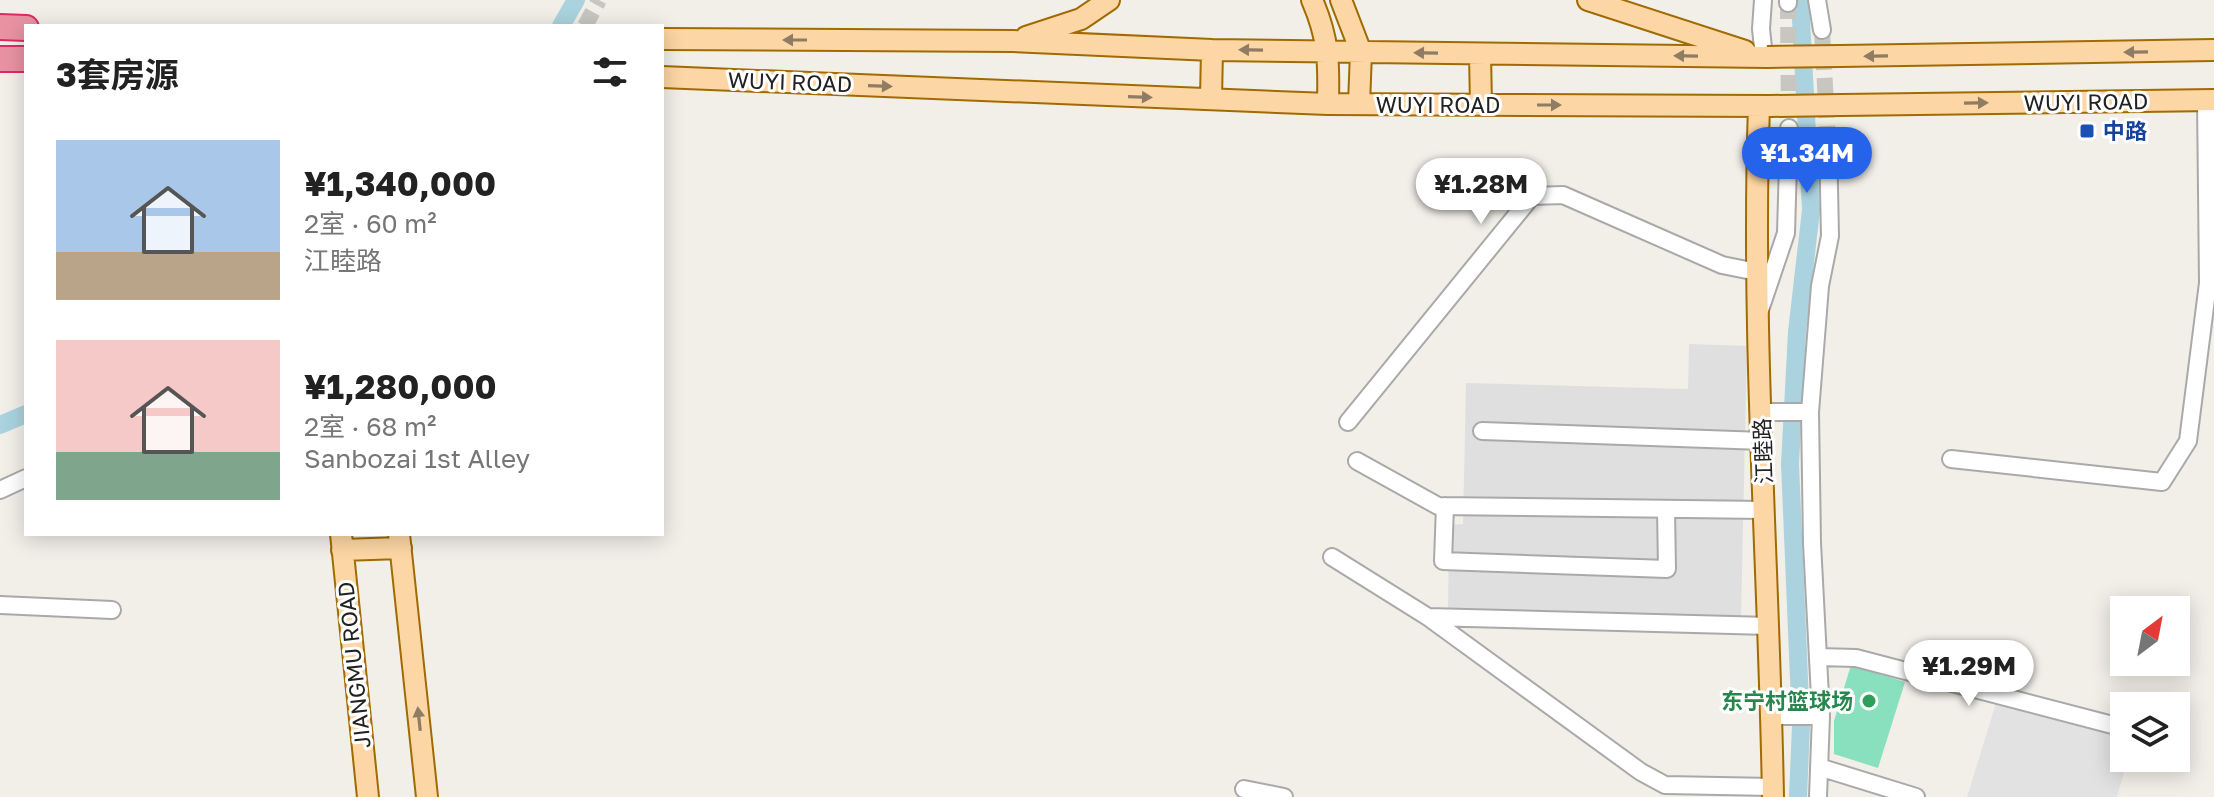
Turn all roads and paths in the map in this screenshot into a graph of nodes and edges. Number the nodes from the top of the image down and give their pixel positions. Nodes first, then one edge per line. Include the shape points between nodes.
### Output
1 (1109, 0) edge
2 (1312, 0) edge
3 (1341, 0) edge
4 (1588, 0) edge
5 (1763, 0) edge
6 (1817, 0) edge
7 (0, 27) edge
8 (24, 28) edge
9 (1822, 30) tunnel mouth
10 (664, 39) edge
11 (1013, 41) junction
12 (1212, 50) junction
13 (2214, 50) edge
14 (1329, 52) junction
15 (1361, 52) junction
16 (1480, 54) junction
17 (1766, 57) junction
18 (0, 59) edge
19 (24, 59) edge
20 (664, 77) edge
21 (1211, 99) junction
22 (2210, 100) edge
23 (1328, 104) junction
24 (1359, 104) junction
25 (1481, 105) junction
26 (1764, 106) junction
27 (1789, 128) tunnel mouth
28 (1828, 141) tunnel mouth
29 (1757, 272) junction
30 (1757, 319) junction
31 (1762, 412) junction
32 (1810, 412) junction
33 (1348, 422) dead end
34 (1482, 431) dead end
35 (1763, 441) junction
36 (1951, 459) dead end
37 (1357, 461) dead end
38 (24, 479) edge
39 (0, 490) edge
40 (1445, 506) junction
41 (1666, 509) junction
42 (1765, 510) junction
43 (400, 541) edge
44 (342, 542) edge
45 (1332, 557) dead end
46 (0, 605) edge
47 (112, 610) dead end
48 (1428, 617) junction
49 (1769, 626) junction
50 (1818, 657) junction
51 (1772, 716) junction
52 (1820, 716) junction
53 (2110, 724) edge
54 (1819, 767) junction
55 (1665, 785) junction
56 (1244, 789) dead end
57 (1773, 792) edge
58 (368, 797) edge
59 (427, 797) edge
60 (1284, 797) edge
61 (1649, 797) edge
62 (1818, 797) edge
63 (1916, 797) edge

1 - 11 main road via 1081,19
2 - 14 main road
3 - 15 main road
4 - 17 main road
5 - 17 street
6 - 9 street
7 - 8 highway
11 -> 10 main road, WUYI ROAD
11 - 12 main road, WUYI ROAD
14 -> 12 main road, WUYI ROAD
12 - 21 main road
13 -> 17 main road, WUYI ROAD, bridge
14 - 15 main road, WUYI ROAD
14 - 23 main road
16 -> 15 main road, WUYI ROAD
15 - 24 main road
17 -> 16 main road, WUYI ROAD
16 - 25 main road
18 - 19 highway
20 -> 21 main road, WUYI ROAD
21 - 23 main road, WUYI ROAD
26 -> 22 main road, WUYI ROAD, bridge
22 - 36 street via 2205,312 2188,441 2162,482
23 - 24 main road, WUYI ROAD
24 - 25 main road, WUYI ROAD
25 -> 26 main road, WUYI ROAD
26 - 29 main road, 江睦路
27 - 30 street via 1786,233
28 - 32 street via 1830,236 1820,286
29 - 30 main road, 江睦路
29 - 33 street via 1722,265 1563,195 1532,196
30 - 31 main road, 江睦路
31 - 32 street
31 - 35 main road, 江睦路
32 - 50 street
34 - 35 street
35 - 42 main road, 江睦路
37 - 40 street
38 - 39 street
40 - 41 street
40 - 41 street via 1443,561 1667,569
41 - 42 street
42 - 49 main road, 江睦路
43 - 44 main road
59 -> 43 main road
44 - 58 main road, JIANGMU ROAD
45 - 48 street
46 - 47 street
48 - 49 street
48 - 55 street
49 - 51 main road, 江睦路
50 - 52 street
50 - 53 street via 1856,658
51 - 52 street
51 - 57 main road, 江睦路
52 - 54 street
54 - 62 street
54 - 63 street
55 - 57 street
55 - 61 street
56 - 60 street

